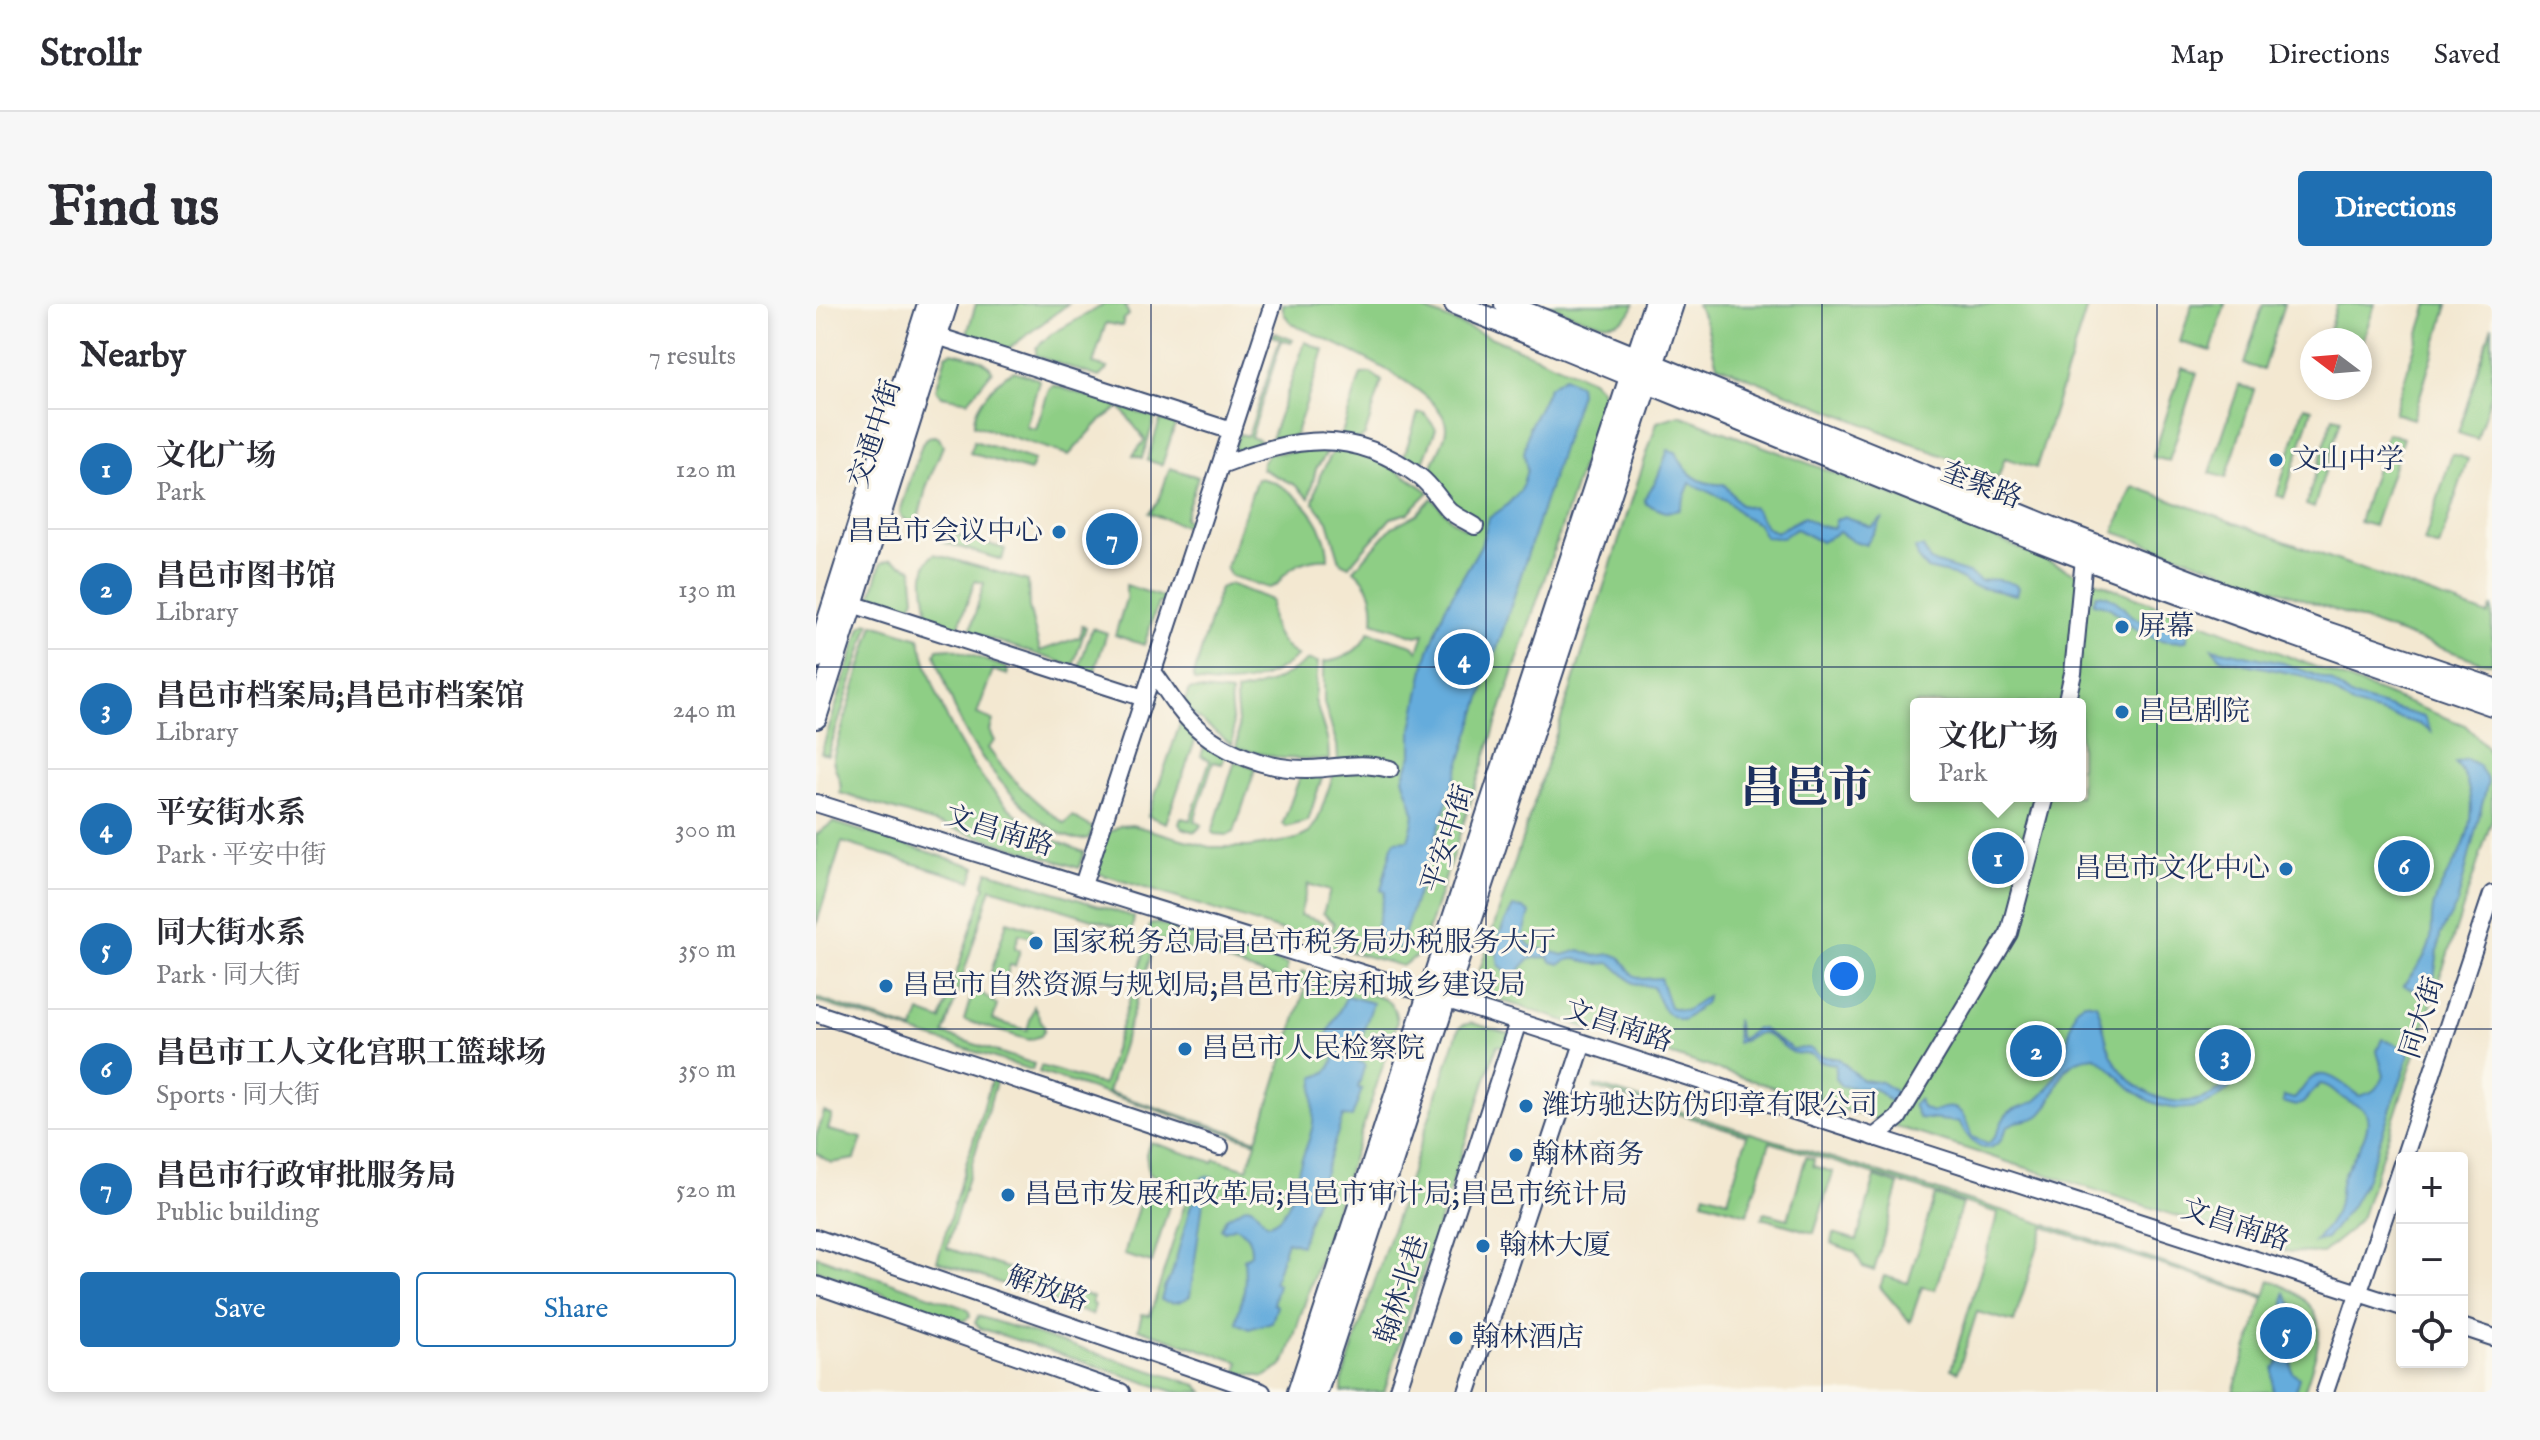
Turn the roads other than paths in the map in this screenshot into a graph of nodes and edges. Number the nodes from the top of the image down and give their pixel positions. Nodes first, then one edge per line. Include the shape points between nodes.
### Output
1 (928, 304) edge
2 (947, 304) edge
3 (1273, 304) edge
4 (1455, 304) edge
5 (1505, 304) edge
6 (1654, 304) edge
7 (1673, 304) edge
8 (937, 336) junction
9 (1643, 370) junction
10 (1232, 431) junction
11 (1221, 465) junction
12 (1475, 526) dead end
13 (2084, 558) junction
14 (852, 604) junction
15 (816, 658) edge
16 (1153, 672) junction
17 (2492, 688) edge
18 (1144, 698) junction
19 (2067, 698) edge
20 (2492, 705) edge
21 (816, 718) edge
22 (1390, 769) dead end
23 (2043, 802) edge
24 (816, 803) edge
25 (1083, 885) junction
26 (2492, 894) edge
27 (1436, 997) junction
28 (816, 1013) edge
29 (1518, 1022) junction
30 (1583, 1043) junction
31 (1874, 1137) junction
32 (1220, 1147) dead end
33 (2406, 1152) edge
34 (2396, 1182) edge
35 (816, 1238) edge
36 (816, 1285) edge
37 (2359, 1293) junction
38 (2396, 1305) edge
39 (2468, 1329) edge
40 (2492, 1337) edge
41 (1121, 1392) edge
42 (1262, 1392) edge
43 (1298, 1392) edge
44 (1317, 1392) edge
45 (1397, 1392) edge
46 (1467, 1392) edge
47 (2325, 1392) edge

1 - 15 main road, 交通中街
2 - 8 main road, 交通中街
3 - 10 street
4 - 9 main road, 奎聚路
5 - 9 main road, 奎聚路
6 - 9 main road, 平安中街
7 - 9 main road, 平安中街
8 - 10 street
8 - 14 main road, 交通中街
9 - 13 main road, 奎聚路 via 1798,445
9 - 17 main road, 奎聚路 via 2317,629
9 - 27 main road, 平安中街
10 - 11 street
11 - 12 street via 1300,443 1335,441 1367,447 1424,480 1452,513
11 - 16 street
13 - 19 street
13 - 20 main road, 奎聚路
14 - 18 street
14 - 21 main road, 交通中街
16 - 18 street
16 - 22 street via 1197,728 1242,756 1308,769 1355,763
18 - 25 street
23 - 31 street via 2009,933 1898,1118
24 - 25 street, 文昌南路
25 - 27 street, 文昌南路
26 - 33 street, 同大街
27 - 29 street, 文昌南路
27 - 43 main road, 平安中街
27 - 44 main road, 平安中街
28 - 32 street
29 - 30 street, 文昌南路
29 - 45 street, 翰林北巷
30 - 31 street, 文昌南路
30 - 46 street
31 - 37 street, 文昌南路
34 - 37 street
35 - 42 street, 解放路
36 - 41 street
37 - 38 street, 文昌南路
37 - 47 street
39 - 40 street

